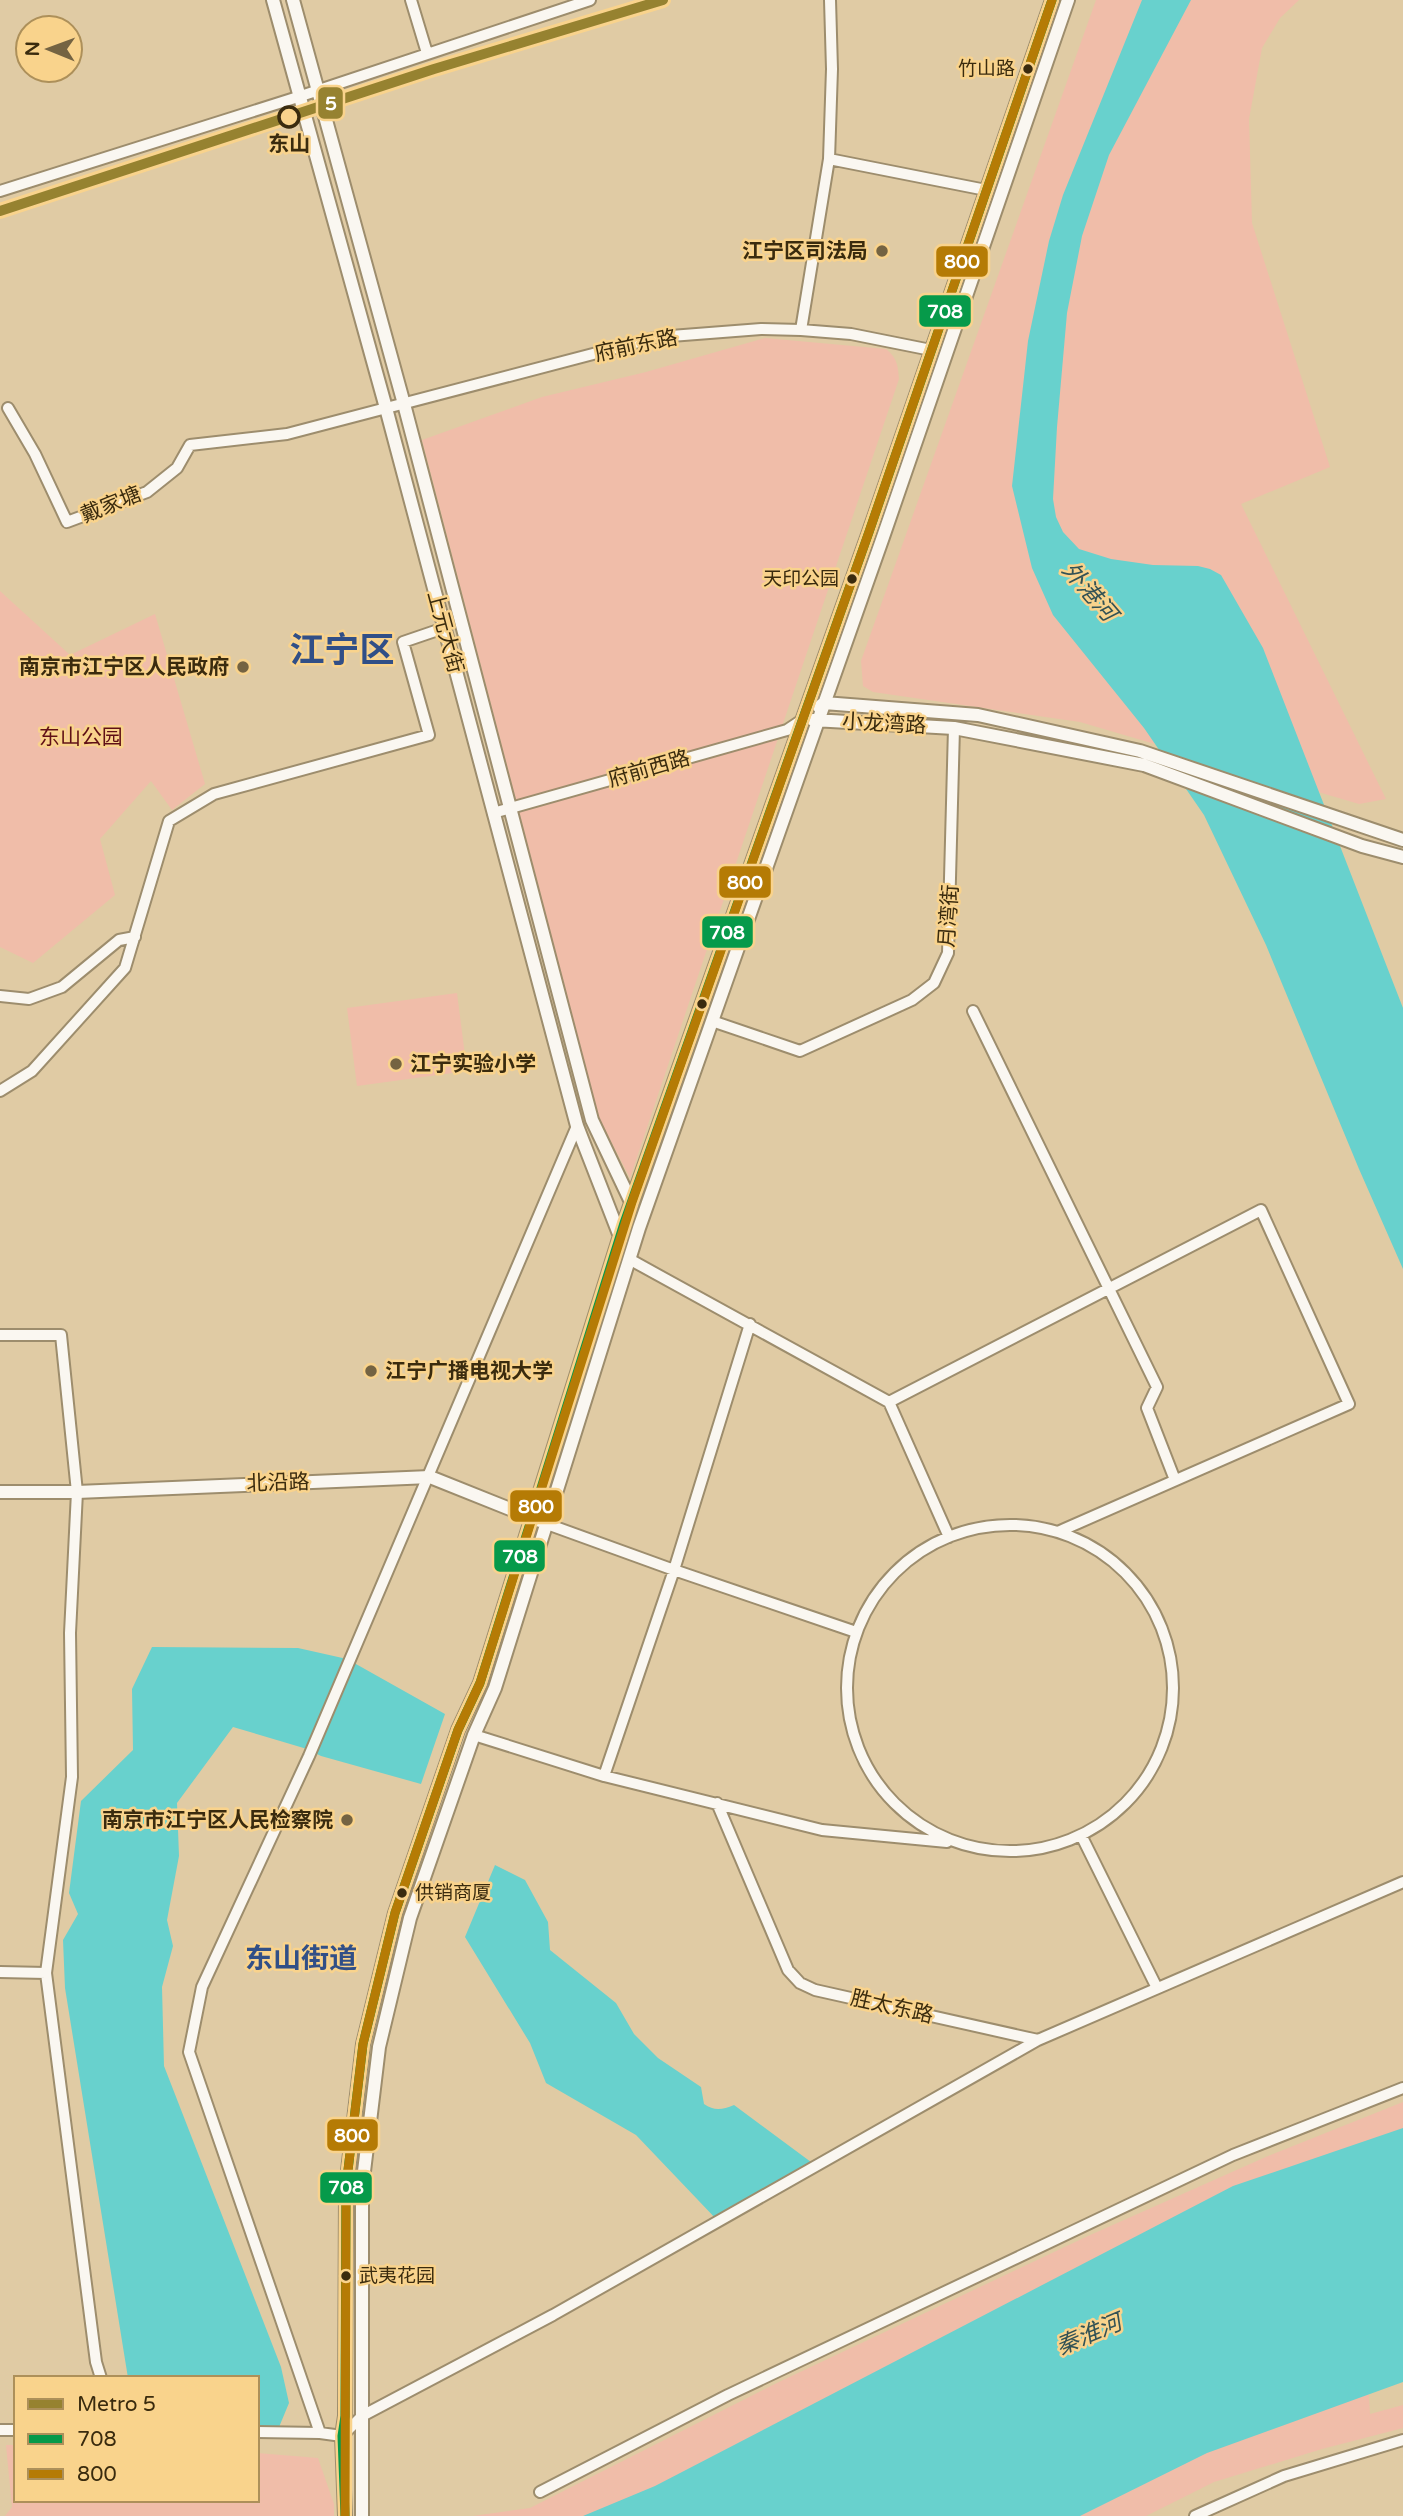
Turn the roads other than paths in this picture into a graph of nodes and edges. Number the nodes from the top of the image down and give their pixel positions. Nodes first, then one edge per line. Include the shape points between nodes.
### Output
1 (273, 0) edge
2 (293, 0) edge
3 (411, 0) edge
4 (590, 0) edge
5 (830, 0) edge
6 (1052, 0) edge
7 (1068, 0) edge
8 (427, 53) junction
9 (318, 90) junction
10 (298, 97) junction
11 (829, 159) junction
12 (986, 190) junction
13 (0, 191) edge
14 (801, 330) junction
15 (931, 350) junction
16 (404, 404) junction
17 (8, 408) dead end
18 (386, 408) junction
19 (444, 628) junction
20 (824, 704) junction
21 (802, 720) junction
22 (818, 720) junction
23 (954, 728) junction
24 (511, 808) junction
25 (493, 813) junction
26 (1403, 840) edge
27 (1401, 856) edge
28 (135, 937) junction
29 (0, 996) edge
30 (973, 1011) dead end
31 (712, 1021) junction
32 (0, 1091) edge
33 (577, 1126) junction
34 (632, 1202) junction
35 (639, 1228) junction
36 (620, 1236) junction
37 (629, 1259) junction
38 (1109, 1289) junction
39 (750, 1324) junction
40 (0, 1335) edge
41 (889, 1402) junction
42 (429, 1477) junction
43 (1175, 1480) junction
44 (0, 1492) edge
45 (77, 1492) junction
46 (533, 1518) junction
47 (547, 1524) junction
48 (1060, 1531) junction
49 (949, 1537) junction
50 (674, 1570) junction
51 (856, 1632) junction
52 (474, 1735) junction
53 (604, 1776) junction
54 (717, 1803) junction
55 (1082, 1837) junction
56 (953, 1843) junction
57 (1403, 1882) edge
58 (0, 1972) edge
59 (46, 1973) junction
60 (1157, 1988) junction
61 (1038, 2040) junction
62 (1403, 2088) edge
63 (100, 2376) edge
64 (362, 2416) junction
65 (259, 2432) edge
66 (320, 2433) junction
67 (342, 2436) junction
68 (1403, 2440) edge
69 (540, 2492) dead end
70 (1211, 2509) junction
71 (345, 2516) edge
72 (362, 2516) edge
73 (1195, 2516) edge
74 (1221, 2516) edge

1 - 10 main road, 上元大街
2 - 9 main road, 上元大街
3 - 8 street
4 - 8 street
5 - 11 street
6 - 12 main road
7 - 20 main road
8 - 9 street
9 - 10 street
9 - 16 main road, 上元大街
10 - 13 street
10 - 18 main road, 上元大街
11 - 12 street
11 - 14 street
12 - 15 main road
14 - 15 street, 府前东路
14 - 16 street, 府前东路 via 658,337
15 - 21 main road
16 - 18 street, 府前东路
16 - 24 main road, 上元大街
17 - 18 street, 戴家塘 via 67,522 147,492 177,468 190,445 286,434
18 - 19 main road, 上元大街
19 - 25 main road, 上元大街
19 - 28 street via 403,642 429,735 214,794 169,821
20 - 21 main road, 小龙湾路
20 - 22 main road
20 - 26 main road, 小龙湾路 via 978,715 1140,751
21 - 22 main road, 小龙湾路
21 - 24 street, 府前西路 via 787,730
21 - 34 main road
22 - 23 main road, 小龙湾路
22 - 31 main road
23 - 27 main road, 小龙湾路 via 1144,765 1362,846
23 - 31 street, 月湾街 via 948,953 934,983 912,1000 800,1051
24 - 25 street, 府前西路
24 - 34 main road, 上元大街 via 592,1120
25 - 33 main road, 上元大街
28 - 29 street via 119,940 62,988 29,999
28 - 32 street via 125,968 32,1071
30 - 38 street
31 - 35 main road
33 - 36 main road, 上元大街
33 - 42 street
34 - 35 main road, 上元大街
34 - 36 main road
35 - 37 main road
36 - 37 main road, 上元大街
36 - 46 main road
37 - 39 street
37 - 47 main road
38 - 41 street
38 - 43 street via 1157,1387 1147,1408
38 - 43 street via 1261,1210 1349,1404
39 - 41 street
39 - 50 street
40 - 45 street via 61,1335
41 - 49 street
42 - 45 main road, 北沿路
42 - 46 main road, 北沿路
42 - 66 street via 309,1756 202,1987 189,2052
43 - 48 street
44 - 45 main road, 北沿路
45 - 59 street via 70,1633 72,1777
46 - 47 main road, 北沿路
46 - 67 main road via 480,1683 458,1730 395,1913 363,2044 346,2187
47 - 50 street
47 - 52 main road via 495,1688
48 - 49 street via 1018,1524 975,1527
48 - 55 street via 1109,1556 1147,1597 1170,1648 1174,1704 1159,1758 1128,1804
49 - 51 street via 902,1565 875,1595
50 - 51 street
50 - 53 street
51 - 56 street via 846,1684 854,1737 877,1784 914,1822
52 - 53 street
52 - 64 main road via 411,1918 379,2047 362,2188
53 - 54 street
54 - 56 street via 822,1830
54 - 61 street, 胜太东路 via 788,1970 800,1983
55 - 56 street via 1040,1850 996,1853
55 - 60 street
57 - 60 street
58 - 59 street
59 - 63 street
60 - 61 street
61 - 64 street via 552,2315
62 - 69 street via 1233,2155 728,2395
64 - 67 street
64 - 72 main road
65 - 66 street
66 - 67 street
67 - 71 main road
68 - 70 street via 1284,2476
70 - 73 street
70 - 74 street

